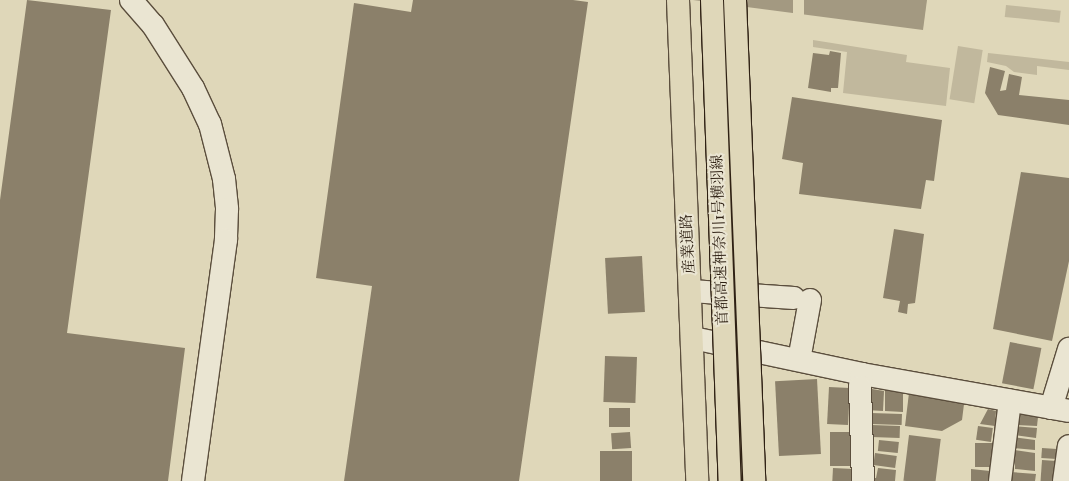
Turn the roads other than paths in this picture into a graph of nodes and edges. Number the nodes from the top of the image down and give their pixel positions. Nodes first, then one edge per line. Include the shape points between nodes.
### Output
1 (131, 0) edge
2 (712, 0) edge
3 (735, 0) edge
4 (679, 4) edge
5 (691, 291) junction
6 (693, 338) junction
7 (1069, 349) edge
8 (799, 360) junction
9 (862, 374) junction
10 (1010, 401) junction
11 (1060, 410) edge
12 (1069, 446) edge
13 (193, 481) edge
14 (697, 481) edge
15 (730, 481) edge
16 (754, 481) edge
17 (862, 481) edge
18 (1000, 481) edge
19 (1064, 481) edge

1 - 13 street via 153,25 193,88 210,124 224,179 227,209 226,240
2 - 15 main road, 首都高速神奈川1号横羽線, bridge
3 - 16 main road, 首都高速神奈川1号横羽線, bridge
4 - 5 main road, 産業道路
5 - 6 main road, 産業道路
5 - 8 street via 802,299
6 - 8 street
6 - 14 main road, 産業道路
7 - 11 street
8 - 9 street
9 - 10 street
9 - 17 street
10 - 11 street
10 - 18 street
12 - 19 street

